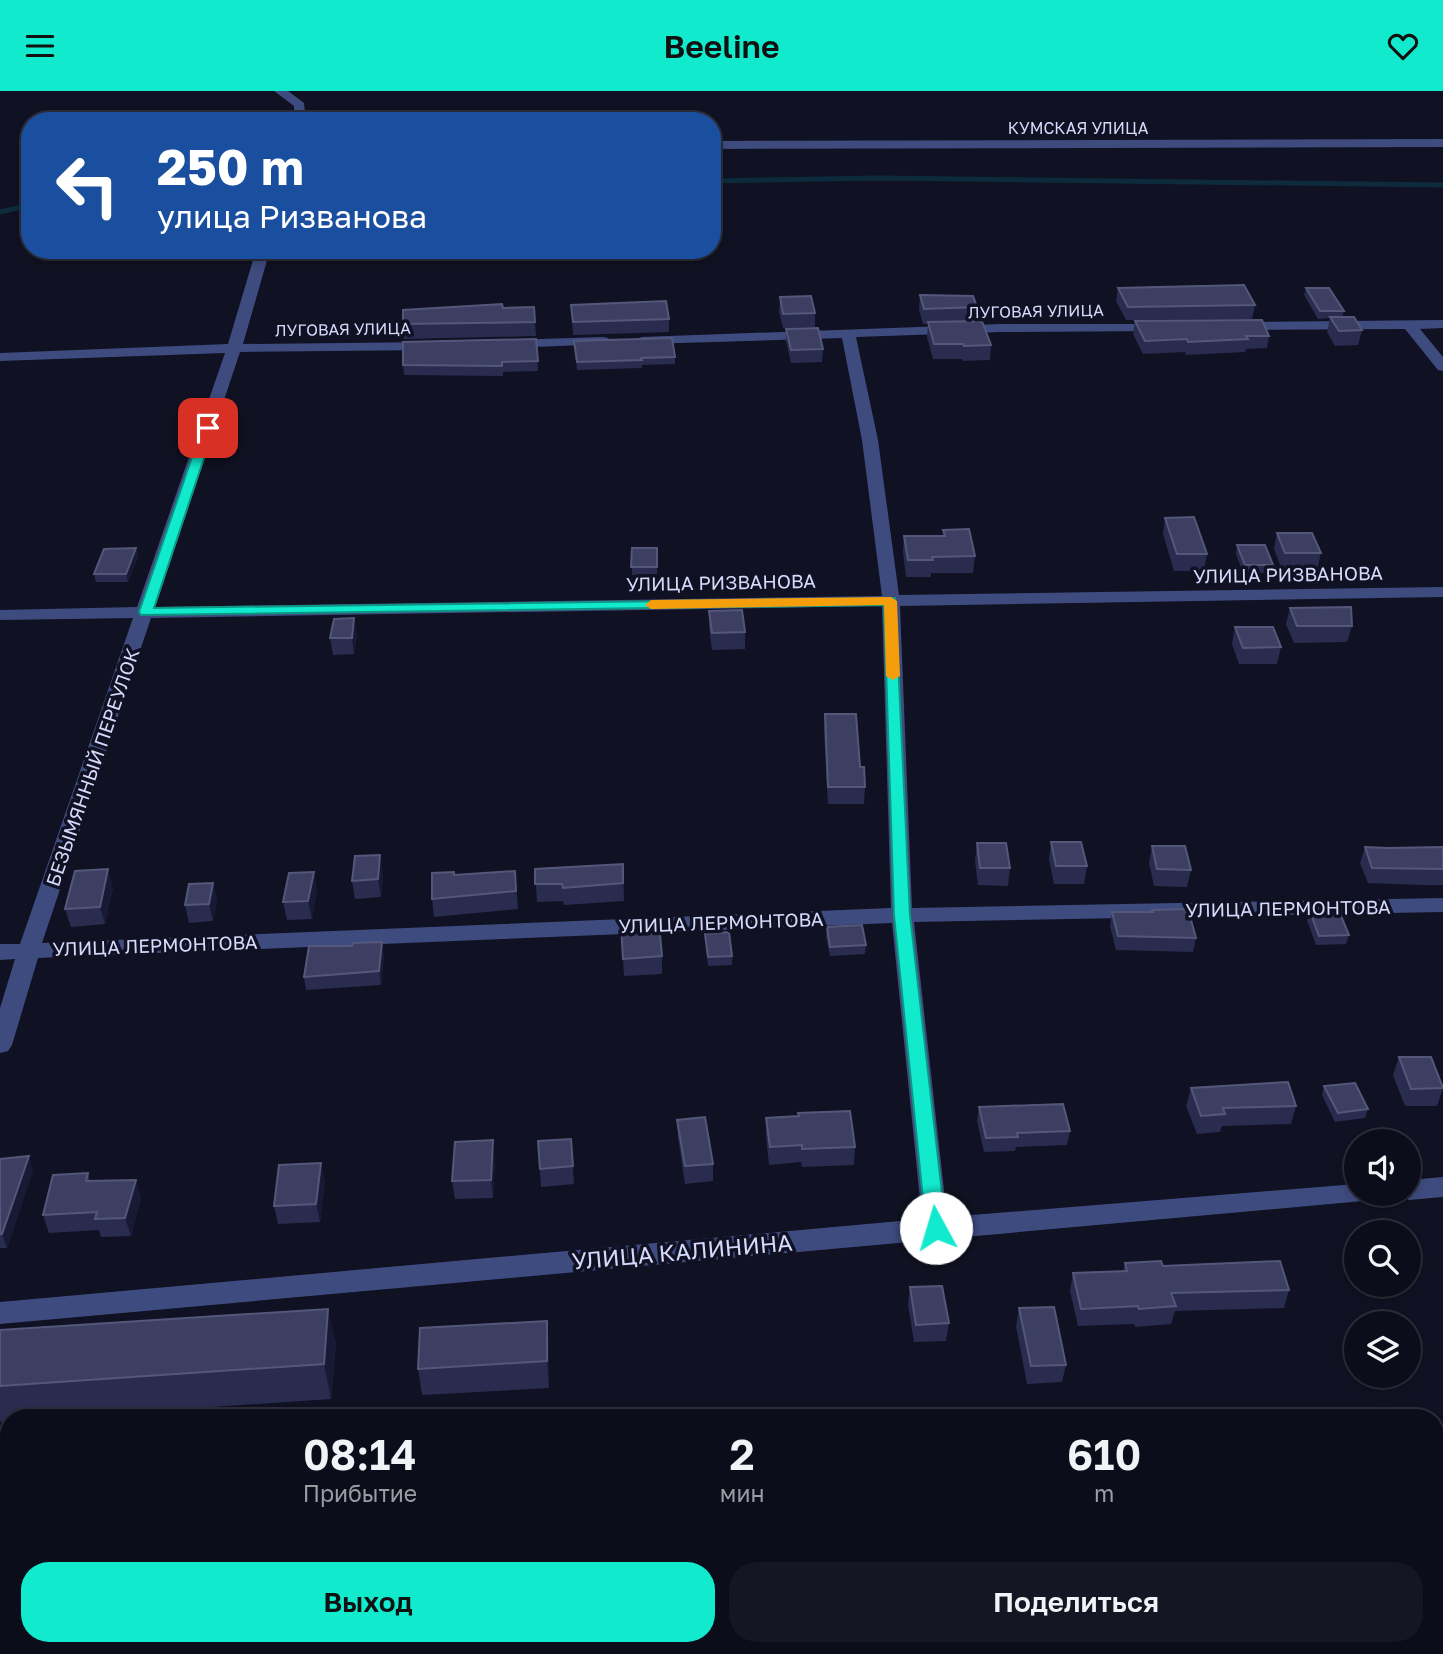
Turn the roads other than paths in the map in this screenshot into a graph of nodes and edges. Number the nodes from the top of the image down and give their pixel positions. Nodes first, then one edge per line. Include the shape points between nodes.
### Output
1 (280, 91) edge
2 (300, 112) edge
3 (1443, 143) edge
4 (721, 145) edge
5 (260, 259) edge
6 (1409, 324) junction
7 (1443, 324) edge
8 (1219, 326) edge
9 (1178, 327) edge
10 (848, 333) junction
11 (446, 345) edge
12 (487, 345) edge
13 (234, 348) junction
14 (0, 357) edge
15 (1443, 367) edge
16 (1443, 592) edge
17 (891, 601) junction
18 (146, 612) junction
19 (0, 615) edge
20 (1443, 905) edge
21 (902, 915) junction
22 (29, 950) junction
23 (0, 952) edge
24 (0, 1045) edge
25 (1443, 1187) edge
26 (1421, 1189) edge
27 (1344, 1195) edge
28 (936, 1228) junction
29 (0, 1313) edge

1 - 2 street via 300,105
3 - 4 street, КУМСКАЯ УЛИЦА
5 - 13 street, БЕЗЫМЯННЫЙ ПЕРЕУЛОК
6 - 7 street
6 - 8 street
6 - 15 street
9 - 10 street, ЛУГОВАЯ УЛИЦА
10 - 12 street, ЛУГОВАЯ УЛИЦА
10 - 17 street via 870,440
11 - 13 street, ЛУГОВАЯ УЛИЦА
13 - 14 street, ЛУГОВАЯ УЛИЦА
13 - 18 street, БЕЗЫМЯННЫЙ ПЕРЕУЛОК
16 - 17 street, УЛИЦА РИЗВАНОВА
17 - 18 street, УЛИЦА РИЗВАНОВА
17 - 21 street
18 - 19 street, УЛИЦА РИЗВАНОВА
18 - 22 street, БЕЗЫМЯННЫЙ ПЕРЕУЛОК
20 - 21 street, УЛИЦА ЛЕРМОНТОВА
21 - 22 street, УЛИЦА ЛЕРМОНТОВА
21 - 28 street
22 - 23 street, УЛИЦА ЛЕРМОНТОВА
22 - 24 street, БЕЗЫМЯННЫЙ ПЕРЕУЛОК
25 - 26 street
27 - 28 street, УЛИЦА КАЛИНИНА
28 - 29 street, УЛИЦА КАЛИНИНА

